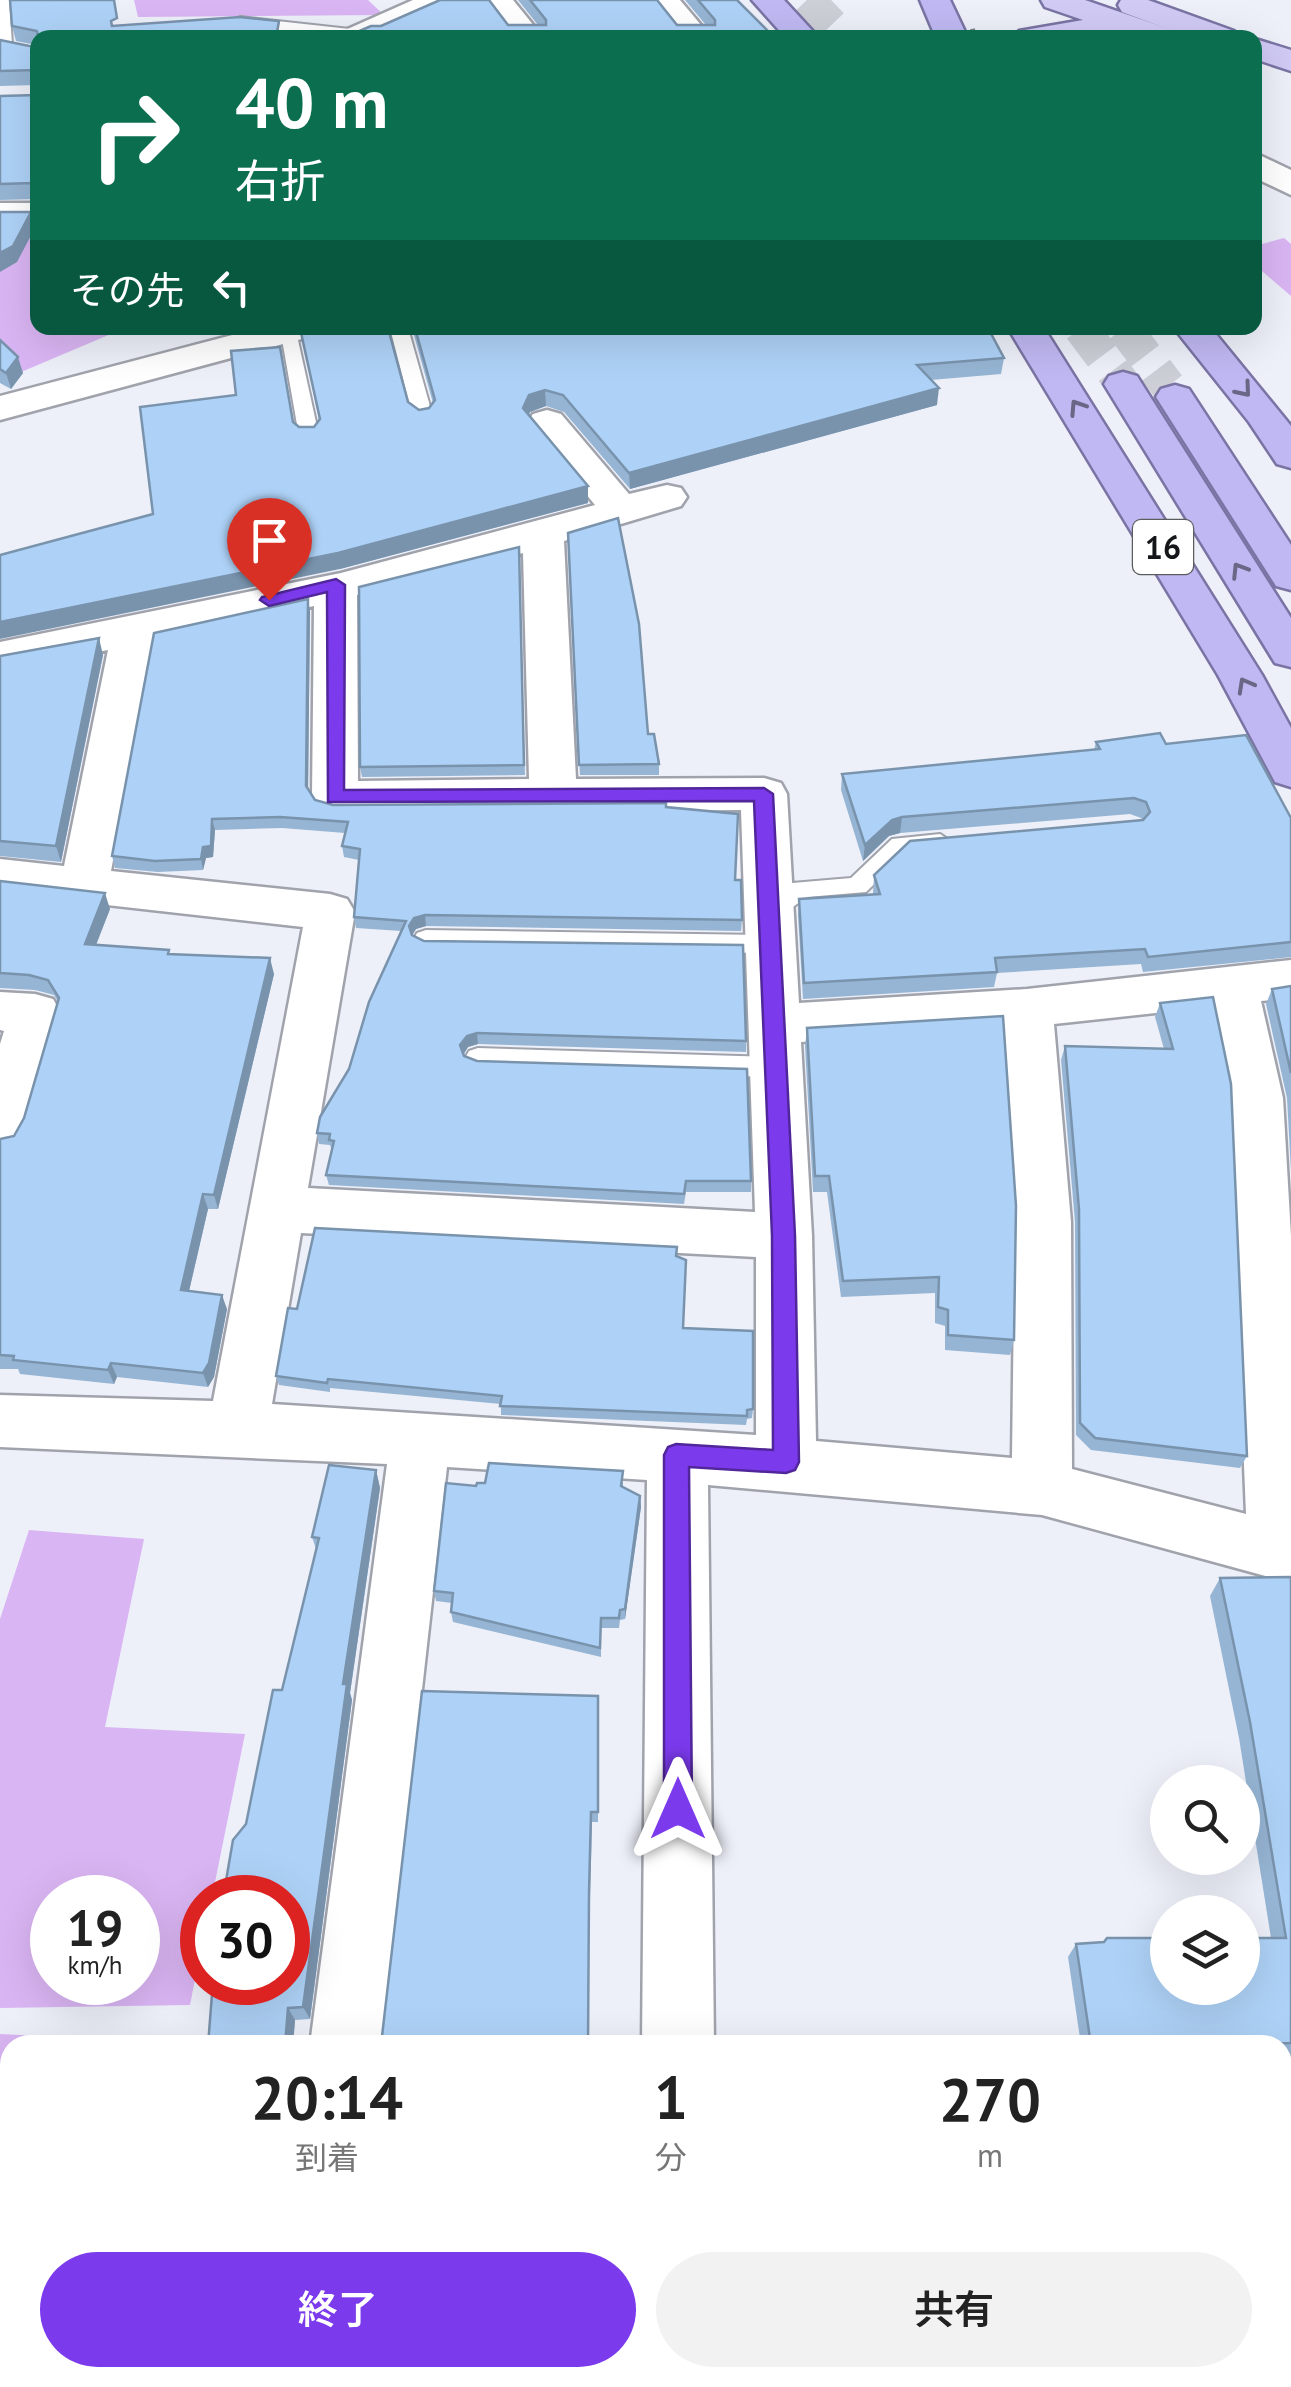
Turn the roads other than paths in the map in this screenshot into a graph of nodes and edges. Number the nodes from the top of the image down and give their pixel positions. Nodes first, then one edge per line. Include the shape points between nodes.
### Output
1 (1, 0) edge
2 (439, 0) edge
3 (497, 0) edge
4 (663, 0) edge
5 (767, 0) edge
6 (934, 0) edge
7 (1056, 0) edge
8 (1120, 0) edge
9 (394, 8) edge
10 (224, 23) edge
11 (319, 30) edge
12 (364, 30) edge
13 (522, 30) edge
14 (691, 30) edge
15 (796, 30) edge
16 (960, 30) edge
17 (1142, 30) edge
18 (1201, 30) edge
19 (2, 35) edge
20 (1262, 52) edge
21 (30, 53) edge
22 (1291, 62) edge
23 (1262, 72) edge
24 (1291, 82) edge
25 (1262, 167) edge
26 (1291, 185) edge
27 (30, 213) edge
28 (0, 214) edge
29 (272, 335) edge
30 (295, 335) edge
31 (401, 335) edge
32 (1030, 335) edge
33 (1198, 335) tunnel mouth
34 (1123, 384) tunnel mouth
35 (1168, 386) tunnel mouth
36 (0, 408) edge
37 (423, 418) edge
38 (547, 422) dead end
39 (309, 436) edge
40 (1291, 456) edge
41 (666, 497) dead end
42 (620, 508) junction
43 (543, 534) junction
44 (1291, 578) edge
45 (336, 585) junction
46 (134, 632) junction
47 (1291, 653) edge
48 (0, 656) edge
49 (1291, 771) edge
50 (553, 796) junction
51 (958, 840) edge
52 (0, 876) edge
53 (84, 884) junction
54 (768, 930) junction
55 (426, 940) edge
56 (1291, 979) edge
57 (1231, 983) junction
58 (1027, 1008) junction
59 (0, 1012) edge
60 (775, 1046) junction
61 (478, 1058) edge
62 (0, 1132) edge
63 (278, 1210) junction
64 (784, 1236) junction
65 (0, 1421) edge
66 (238, 1428) junction
67 (420, 1442) junction
68 (676, 1455) junction
69 (786, 1462) junction
70 (1042, 1488) junction
71 (1285, 1552) edge
72 (347, 2035) edge
73 (678, 2035) edge

1 - 19 lane
2 - 9 street
3 - 13 street
4 - 14 street
5 - 15 highway
6 - 16 highway
7 - 17 main road
8 - 18 main road
9 - 12 street
10 - 11 lane
19 - 21 lane via 4,48
20 - 22 main road
23 - 24 main road
25 - 26 street
27 - 28 street
29 - 36 street
30 - 39 lane
31 - 37 lane
49 -> 32 highway, 16 via 1169,557
33 -> 40 highway
47 -> 34 highway, 16
35 - 44 highway, 16
38 - 42 street
41 - 42 street
42 - 43 street
43 - 45 street
43 - 50 street
45 - 46 street
45 - 50 street via 334,797
46 - 48 street
46 - 53 street
50 - 54 street via 764,794
51 - 54 lane via 900,845 857,886 801,889
52 - 53 street
53 - 63 street via 330,912
54 - 55 lane
54 - 60 street
56 - 57 street
57 - 58 street
57 - 71 street via 1256,1098
58 - 60 street
58 - 70 street via 1044,1222
59 - 62 street via 35,1013
60 - 61 lane
60 - 64 street
63 - 64 street
63 - 66 street
64 - 69 street
65 - 66 street
66 - 67 street
67 - 68 street
67 - 72 street
68 - 69 street
68 - 73 street
69 - 70 street
70 - 71 street

